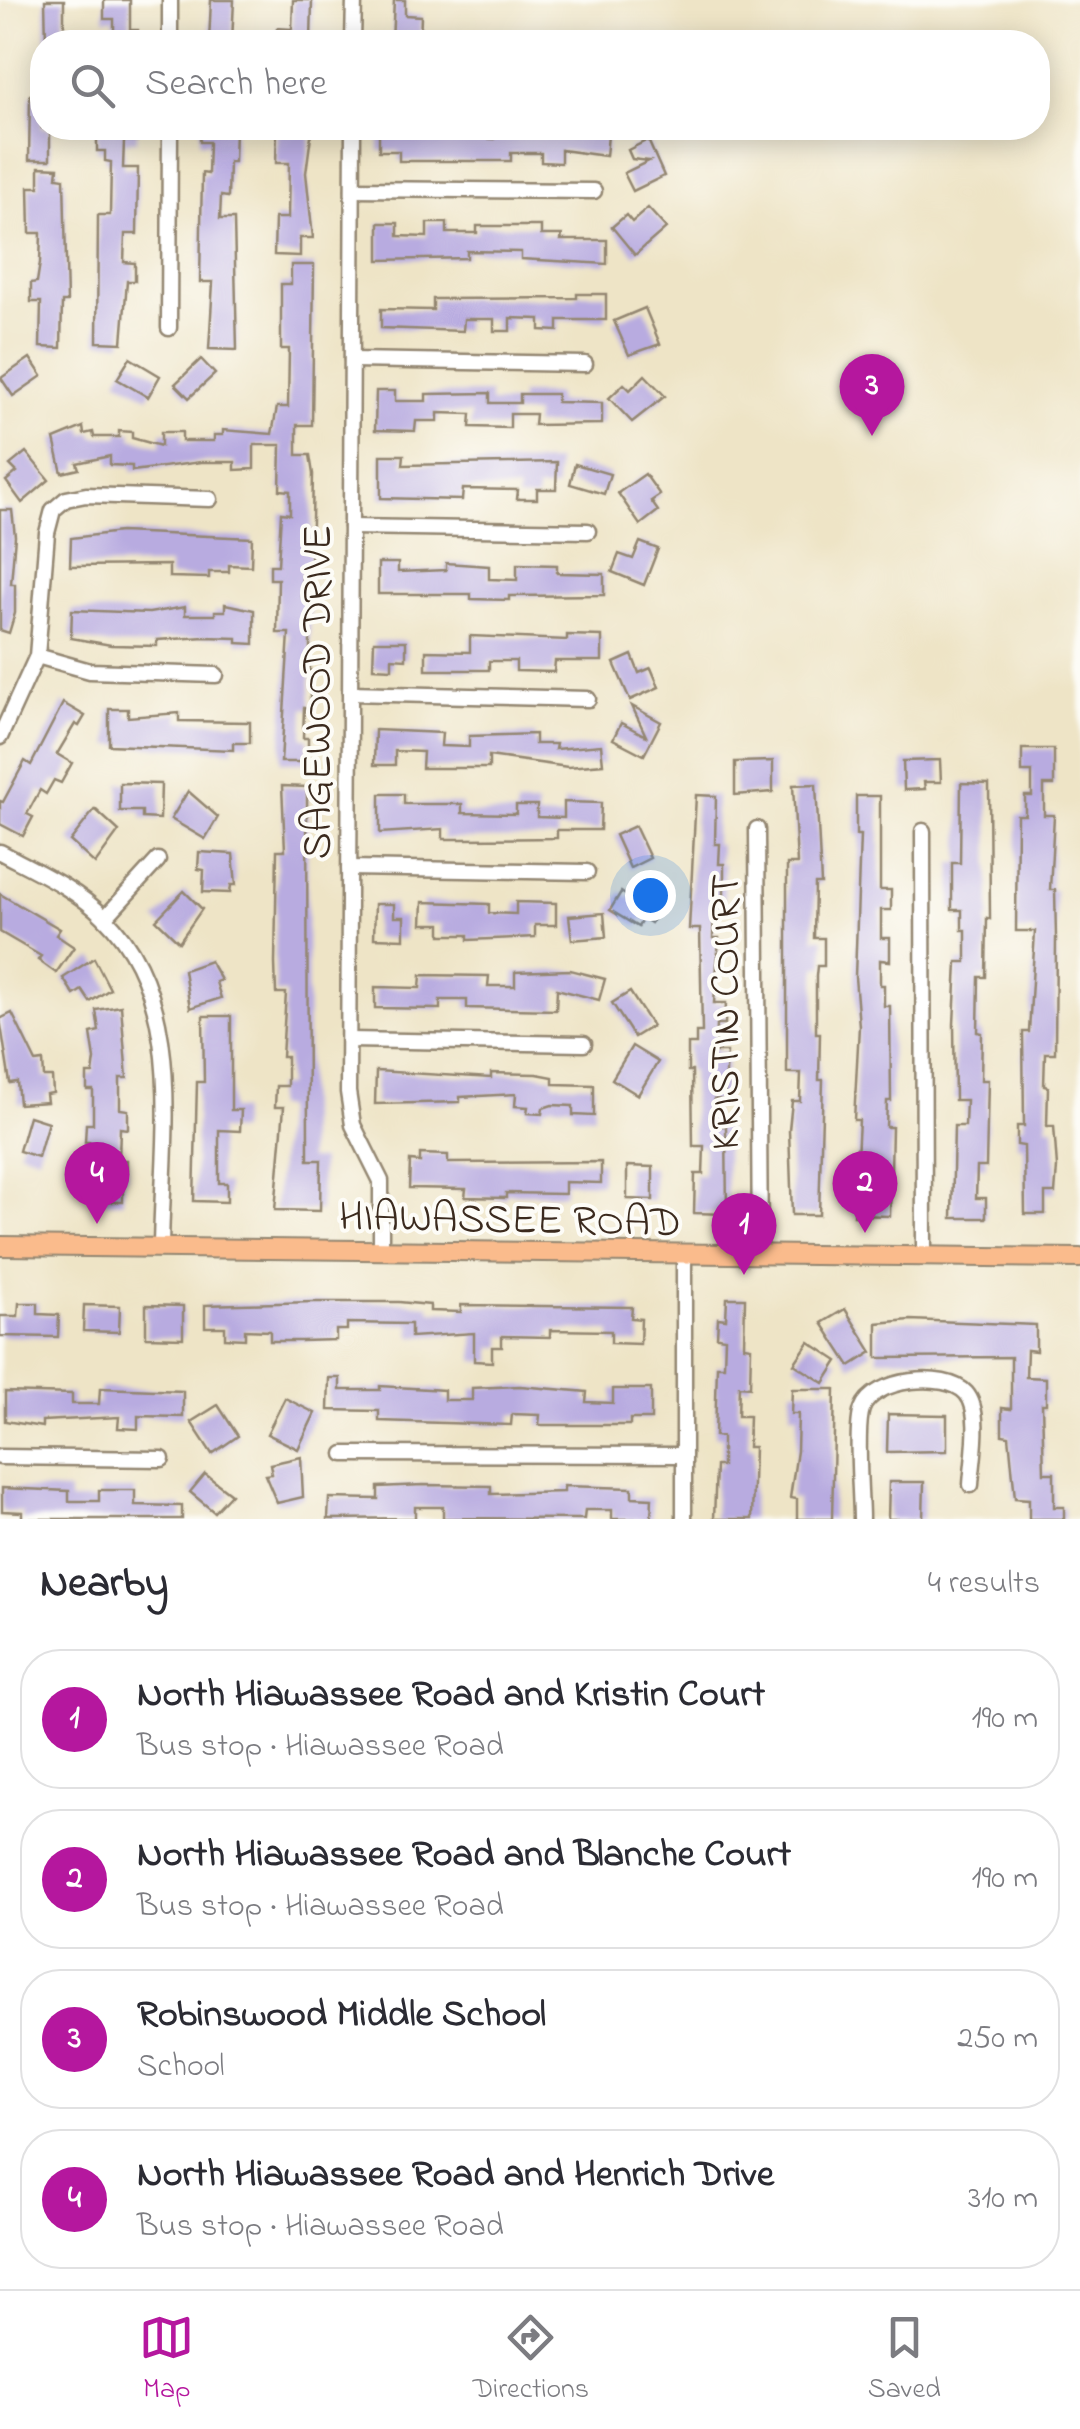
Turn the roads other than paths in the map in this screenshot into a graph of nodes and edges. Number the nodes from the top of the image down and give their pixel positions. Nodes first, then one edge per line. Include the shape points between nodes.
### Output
1 (170, 0) edge
2 (354, 0) edge
3 (170, 30) edge
4 (354, 30) edge
5 (170, 140) edge
6 (353, 140) edge
7 (353, 188) junction
8 (594, 191) dead end
9 (170, 328) dead end
10 (352, 360) junction
11 (585, 364) dead end
12 (210, 499) dead end
13 (351, 527) junction
14 (588, 531) dead end
15 (37, 656) junction
16 (216, 675) dead end
17 (350, 693) junction
18 (588, 699) dead end
19 (0, 737) edge
20 (757, 829) dead end
21 (923, 831) dead end
22 (0, 852) edge
23 (158, 860) dead end
24 (350, 868) junction
25 (587, 872) dead end
26 (105, 918) junction
27 (349, 1040) junction
28 (584, 1044) dead end
29 (0, 1246) edge
30 (161, 1248) junction
31 (382, 1250) junction
32 (684, 1254) junction
33 (760, 1254) junction
34 (924, 1256) junction
35 (1080, 1258) edge
36 (344, 1454) dead end
37 (684, 1455) junction
38 (0, 1458) edge
39 (162, 1459) dead end
40 (971, 1486) dead end
41 (684, 1519) edge
42 (860, 1519) edge

1 - 3 street
2 - 4 street
5 - 9 street
6 - 7 street, SAGEWOOD DRIVE
7 - 8 street
7 - 10 street, SAGEWOOD DRIVE
10 - 11 street
10 - 13 street, SAGEWOOD DRIVE
12 - 15 street via 86,495 53,510
13 - 14 street
13 - 17 street, SAGEWOOD DRIVE
15 - 16 street via 90,671
15 - 19 street
17 - 18 street
17 - 24 street, SAGEWOOD DRIVE
20 - 33 street, KRISTIN COURT
21 - 34 street
22 - 26 street via 68,888
23 - 26 street
24 - 25 street
24 - 27 street, SAGEWOOD DRIVE
26 - 30 street via 140,962 157,1005 163,1054
27 - 28 street
27 - 31 street, SAGEWOOD DRIVE via 353,1125 382,1181
29 - 30 main road, HIAWASSEE ROAD
30 - 31 main road, HIAWASSEE ROAD
31 - 32 main road, HIAWASSEE ROAD
32 - 33 main road, HIAWASSEE ROAD
32 - 37 street
33 - 34 main road, HIAWASSEE ROAD
34 - 35 main road, HIAWASSEE ROAD
36 - 37 street
37 - 41 street
38 - 39 street
40 - 42 street via 973,1410 966,1394 950,1383 892,1382 861,1410

